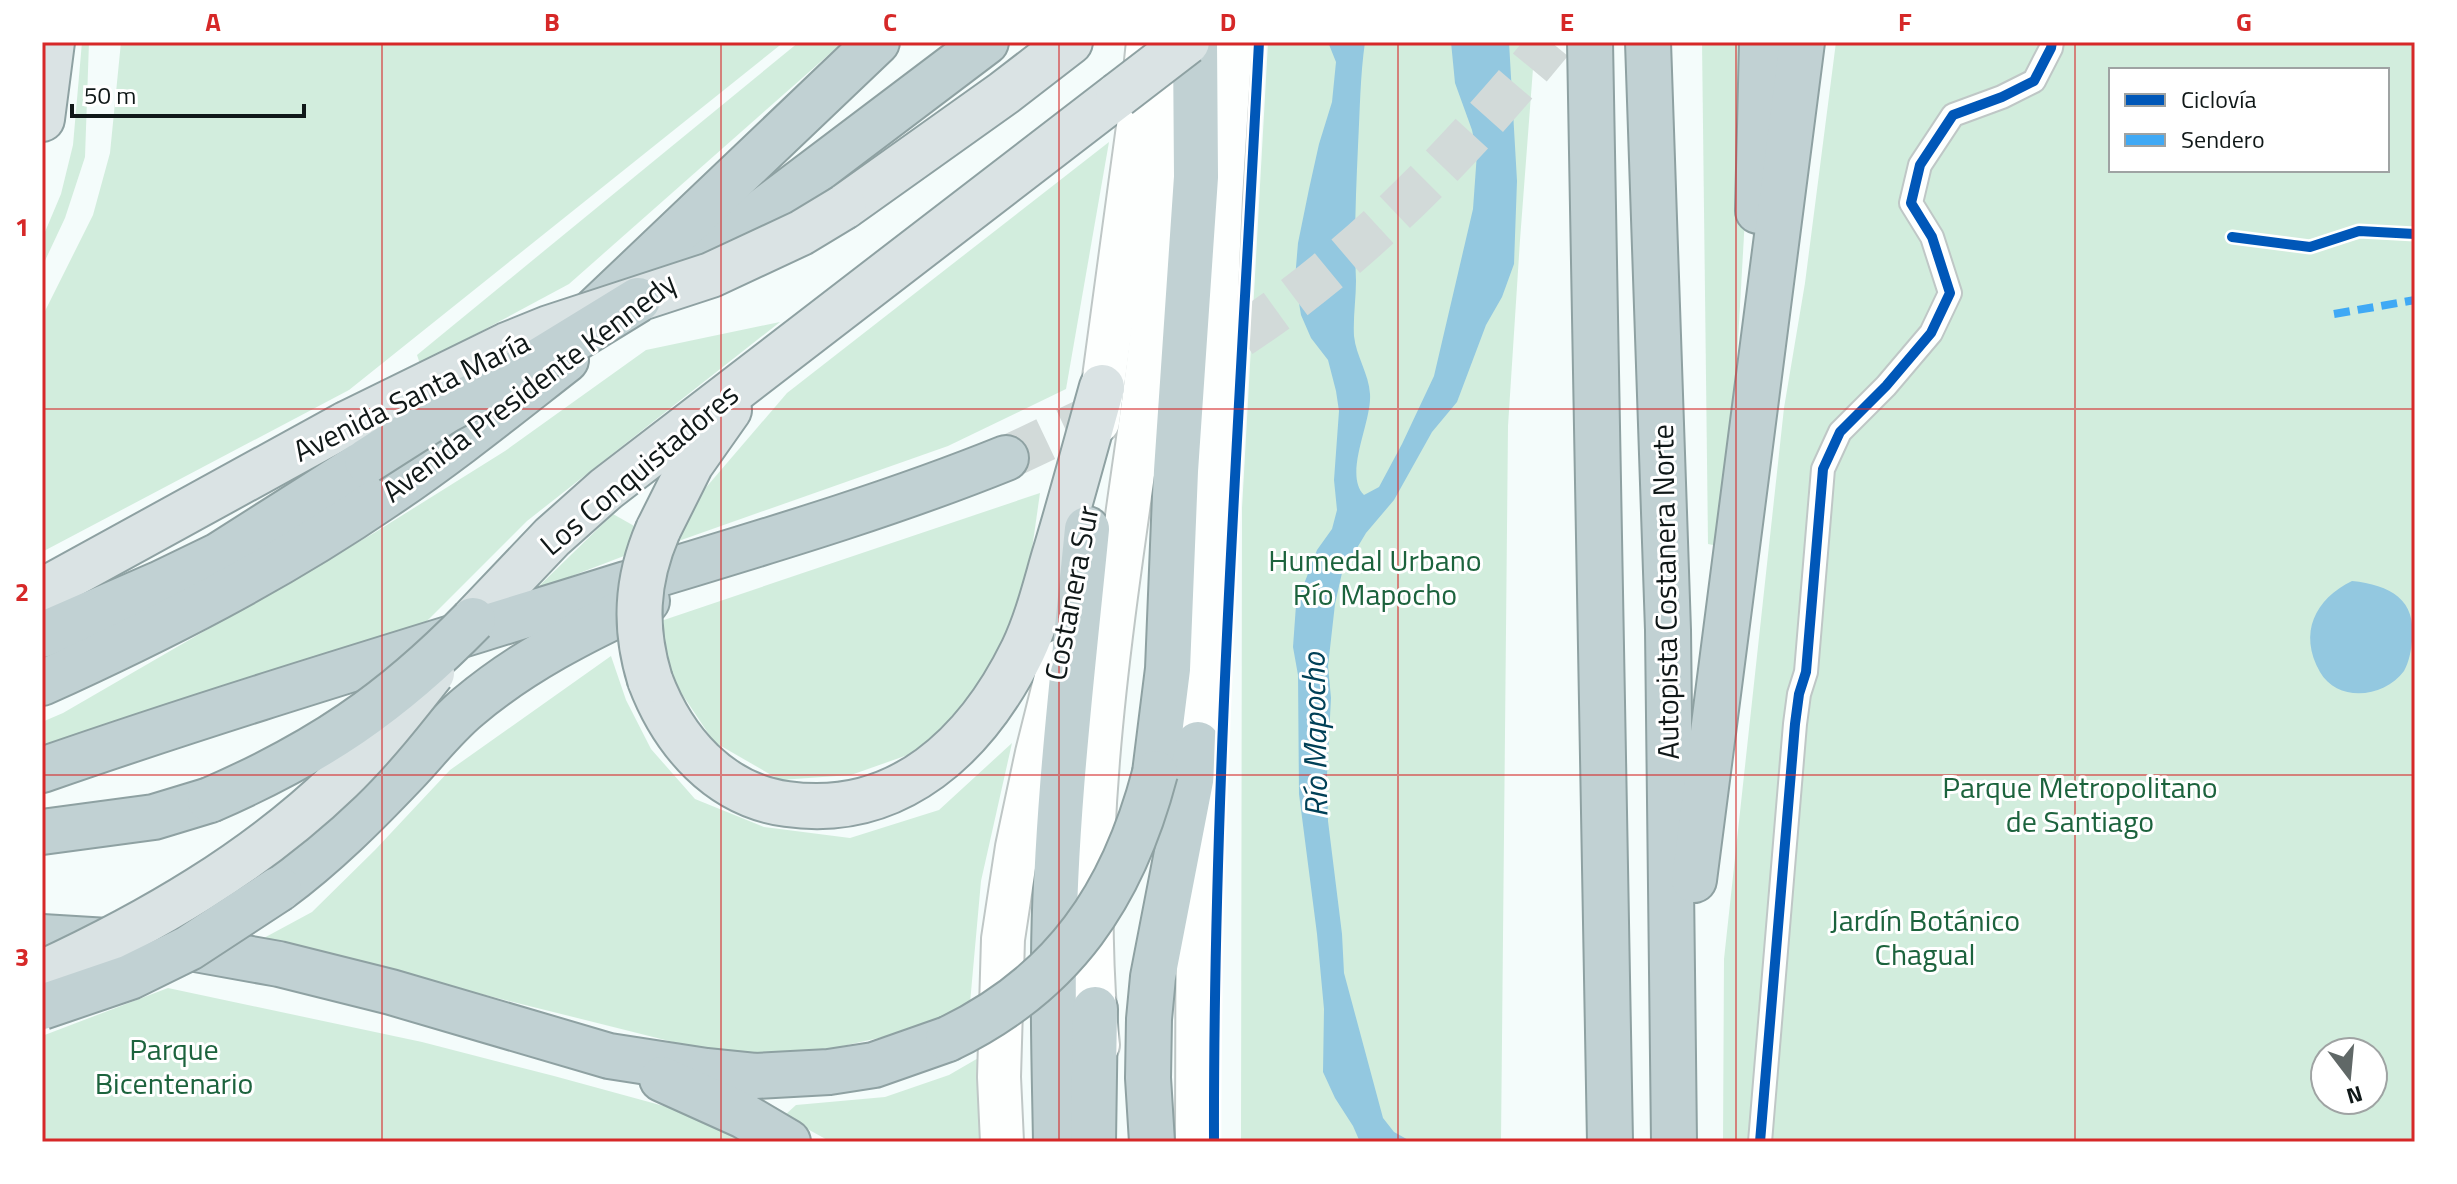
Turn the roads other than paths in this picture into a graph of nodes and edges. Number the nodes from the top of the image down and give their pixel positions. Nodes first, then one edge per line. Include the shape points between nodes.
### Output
1 (52, 42) edge
2 (877, 42) edge
3 (986, 42) edge
4 (1070, 42) edge
5 (1148, 42) edge
6 (1185, 42) edge
7 (1195, 42) edge
8 (1219, 42) edge
9 (1231, 42) edge
10 (1590, 42) edge
11 (1648, 42) edge
12 (1762, 42) edge
13 (1802, 42) edge
14 (2052, 42) edge
15 (42, 119) edge
16 (1196, 177) junction
17 (638, 300) junction
18 (773, 360) junction
19 (1102, 387) junction
20 (1757, 389) junction
21 (456, 445) junction
22 (1006, 458) tunnel mouth
23 (841, 519) junction
24 (1087, 529) junction
25 (42, 591) edge
26 (473, 620) junction
27 (42, 635) edge
28 (42, 683) edge
29 (1198, 744) junction
30 (42, 770) edge
31 (42, 832) edge
32 (42, 937) edge
33 (42, 973) edge
34 (42, 1007) edge
35 (1095, 1009) junction
36 (1673, 1033) junction
37 (609, 1056) junction
38 (788, 1142) edge
39 (1002, 1142) edge
40 (1056, 1142) edge
41 (1093, 1142) edge
42 (1108, 1142) edge
43 (1152, 1142) edge
44 (1197, 1142) edge
45 (1610, 1142) edge
46 (1674, 1142) edge
47 (1760, 1142) edge

1 - 15 main road
2 - 21 highway
3 - 21 highway, Avenida Presidente Kennedy
4 - 17 main road, Avenida Santa María, bridge via 844,207 756,256
5 - 19 main road, Costanera Sur
6 - 18 main road, Los Conquistadores, bridge
6 - 35 main road, Costanera Sur via 1096,781
7 - 16 highway
8 - 16 highway
9 - 29 main road
10 - 45 highway
11 - 36 highway, Autopista Costanera Norte via 1668,630
12 - 20 highway
13 - 20 highway
14 - 47 street via 2034,81 1953,115 1920,165 1911,203 1932,237 1950,293 1931,333 1840,432 1823,469 1806,672 1795,724
16 - 37 highway, bridge via 1168,669 1147,805 1113,887 1082,933 1016,999 948,1039 874,1065 755,1076
17 - 25 main road, Avenida Santa María, bridge via 507,345 346,424
17 - 27 highway, bridge via 447,410 219,555
18 - 19 main road, bridge via 712,431 658,530 638,604 640,643 662,710 685,746 724,781 759,798 797,806 837,806 883,795 926,773 996,698 1037,615
18 - 26 main road, Los Conquistadores via 623,475 552,537
19 - 24 main road, Costanera Sur
20 - 36 highway
21 - 28 highway, Avenida Presidente Kennedy via 303,549 189,613
22 - 23 highway
23 - 30 highway
23 - 34 highway, bridge via 660,594 510,675 465,709 347,832 279,889 189,948 116,982
24 - 39 main road, Costanera Sur via 1017,847 1003,939
24 - 40 highway via 1057,869
26 - 31 highway, bridge via 393,695 302,756 210,800 154,817
26 - 33 main road, Los Conquistadores, bridge via 379,738 304,812 170,909
29 - 43 highway via 1153,977 1148,1078
29 - 44 main road
32 - 37 highway via 173,945 279,964
35 - 41 highway
35 - 42 main road, Costanera Sur
36 - 46 highway, Autopista Costanera Norte
37 - 38 highway via 744,1116

